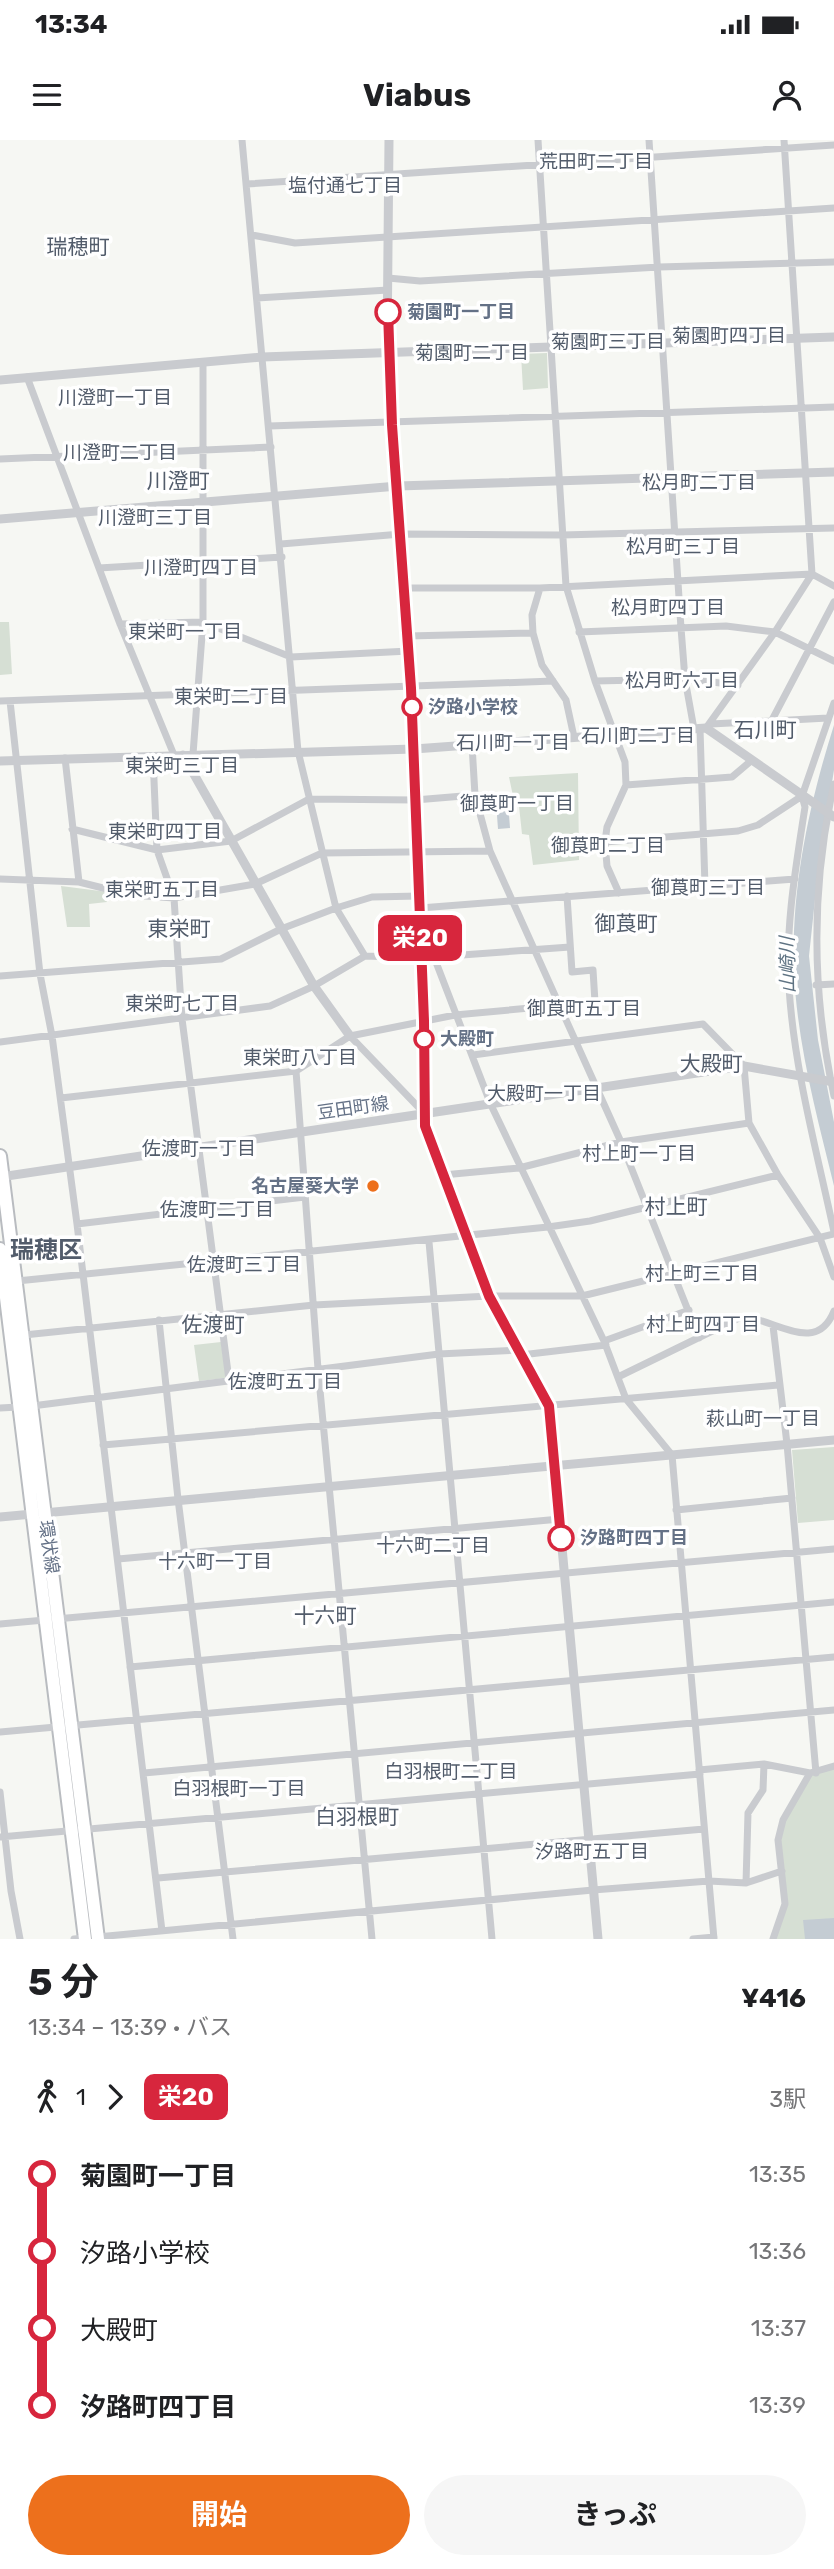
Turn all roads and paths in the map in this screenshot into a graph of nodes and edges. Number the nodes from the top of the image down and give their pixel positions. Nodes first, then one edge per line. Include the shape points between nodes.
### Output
1 (242, 140) edge
2 (389, 140) edge
3 (538, 140) edge
4 (649, 140) edge
5 (785, 144) edge
6 (834, 145) edge
7 (650, 158) junction
8 (540, 166) junction
9 (389, 175) junction
10 (247, 184) junction
11 (834, 208) edge
12 (790, 210) junction
13 (655, 219) junction
14 (542, 226) junction
15 (252, 235) junction
16 (388, 236) junction
17 (834, 262) edge
18 (792, 263) junction
19 (659, 267) junction
20 (545, 274) junction
21 (388, 278) junction
22 (388, 290) junction
23 (257, 298) junction
24 (834, 337) edge
25 (797, 338) junction
26 (663, 343) junction
27 (551, 346) junction
28 (387, 354) junction
29 (262, 357) junction
30 (203, 362) junction
31 (27, 377) junction
32 (0, 380) edge
33 (834, 407) edge
34 (802, 408) junction
35 (667, 414) junction
36 (554, 417) junction
37 (392, 425) junction
38 (269, 426) junction
39 (271, 447) junction
40 (203, 450) junction
41 (56, 456) junction
42 (0, 459) edge
43 (834, 472) edge
44 (806, 473) junction
45 (671, 477) junction
46 (559, 480) junction
47 (398, 486) junction
48 (276, 496) junction
49 (203, 503) junction
50 (79, 512) junction
51 (0, 519) edge
52 (834, 528) edge
53 (810, 529) junction
54 (675, 533) junction
55 (401, 534) junction
56 (562, 535) junction
57 (281, 544) junction
58 (282, 557) junction
59 (203, 562) junction
60 (99, 568) junction
61 (812, 574) junction
62 (679, 582) junction
63 (566, 586) junction
64 (834, 586) edge
65 (405, 588) junction
66 (540, 588) junction
67 (834, 602) edge
68 (203, 622) junction
69 (120, 624) junction
70 (681, 628) junction
71 (579, 632) junction
72 (775, 632) junction
73 (533, 633) junction
74 (408, 636) junction
75 (810, 650) junction
76 (409, 651) junction
77 (291, 657) junction
78 (834, 661) edge
79 (685, 679) junction
80 (553, 681) junction
81 (595, 681) junction
82 (738, 685) junction
83 (411, 688) junction
84 (294, 692) junction
85 (197, 694) junction
86 (148, 695) junction
87 (0, 701) edge
88 (10, 701) junction
89 (834, 704) edge
90 (828, 718) junction
91 (772, 720) junction
92 (703, 727) junction
93 (615, 733) junction
94 (574, 737) junction
95 (472, 745) junction
96 (414, 749) junction
97 (298, 751) junction
98 (183, 755) junction
99 (153, 757) junction
100 (65, 758) junction
101 (752, 760) junction
102 (0, 761) edge
103 (18, 761) junction
104 (702, 780) junction
105 (626, 785) junction
106 (834, 785) edge
107 (475, 795) junction
108 (309, 799) junction
109 (807, 799) junction
110 (415, 800) junction
111 (830, 814) edge
112 (72, 829) junction
113 (705, 835) junction
114 (231, 841) junction
115 (605, 842) junction
116 (158, 850) junction
117 (490, 851) junction
118 (322, 852) junction
119 (418, 853) junction
120 (0, 879) edge
121 (795, 879) junction
122 (30, 880) junction
123 (79, 882) junction
124 (254, 884) junction
125 (705, 887) junction
126 (619, 893) junction
127 (567, 896) junction
128 (419, 897) junction
129 (174, 898) junction
130 (511, 900) junction
131 (336, 908) junction
132 (420, 908) junction
133 (281, 929) junction
134 (570, 947) junction
135 (533, 950) junction
136 (365, 956) junction
137 (434, 957) junction
138 (421, 958) junction
139 (181, 965) junction
140 (40, 974) junction
141 (0, 976) edge
142 (834, 984) edge
143 (816, 985) junction
144 (314, 986) junction
145 (557, 1005) junction
146 (455, 1015) junction
147 (182, 1019) junction
148 (424, 1021) junction
149 (350, 1036) junction
150 (52, 1037) junction
151 (574, 1040) junction
152 (0, 1042) edge
153 (473, 1055) junction
154 (744, 1066) junction
155 (296, 1071) junction
156 (803, 1077) junction
157 (190, 1082) junction
158 (831, 1082) edge
159 (598, 1089) junction
160 (834, 1096) edge
161 (61, 1098) junction
162 (491, 1105) junction
163 (425, 1114) junction
164 (749, 1123) junction
165 (300, 1131) junction
166 (621, 1142) junction
167 (199, 1149) junction
168 (0, 1156) edge
169 (69, 1166) junction
170 (519, 1168) junction
171 (443, 1175) junction
172 (778, 1175) junction
173 (1, 1177) edge
174 (305, 1197) junction
175 (647, 1206) junction
176 (208, 1208) junction
177 (77, 1224) junction
178 (548, 1227) junction
179 (834, 1233) edge
180 (466, 1238) junction
181 (820, 1238) junction
182 (429, 1242) junction
183 (0, 1249) edge
184 (310, 1253) junction
185 (0, 1255) edge
186 (215, 1263) junction
187 (673, 1273) junction
188 (83, 1276) junction
189 (834, 1277) edge
190 (17, 1281) junction
191 (489, 1296) junction
192 (582, 1296) junction
193 (433, 1299) junction
194 (314, 1305) junction
195 (689, 1310) junction
196 (834, 1311) edge
197 (222, 1315) junction
198 (159, 1320) junction
199 (773, 1326) junction
200 (89, 1329) junction
201 (24, 1335) junction
202 (699, 1338) junction
203 (605, 1343) junction
204 (519, 1352) junction
205 (439, 1354) junction
206 (318, 1369) junction
207 (620, 1376) junction
208 (229, 1380) junction
209 (778, 1385) junction
210 (166, 1388) junction
211 (97, 1396) junction
212 (625, 1399) junction
213 (32, 1406) junction
214 (549, 1406) junction
215 (18, 1407) junction
216 (0, 1408) edge
217 (444, 1415) junction
218 (325, 1426) junction
219 (172, 1439) junction
220 (834, 1440) edge
221 (787, 1444) junction
222 (103, 1446) junction
223 (672, 1455) junction
224 (555, 1465) junction
225 (449, 1475) junction
226 (329, 1486) junction
227 (792, 1498) junction
228 (178, 1499) junction
229 (110, 1506) junction
230 (676, 1510) junction
231 (38, 1513) junction
232 (0, 1517) edge
233 (560, 1519) junction
234 (454, 1530) junction
235 (335, 1541) junction
236 (834, 1549) edge
237 (796, 1553) junction
238 (186, 1554) junction
239 (118, 1559) junction
240 (681, 1563) junction
241 (565, 1574) junction
242 (458, 1584) junction
243 (341, 1596) junction
244 (834, 1602) edge
245 (801, 1605) junction
246 (192, 1608) junction
247 (124, 1613) junction
248 (685, 1615) junction
249 (52, 1619) junction
250 (0, 1624) edge
251 (569, 1626) junction
252 (464, 1636) junction
253 (345, 1647) junction
254 (834, 1657) edge
255 (200, 1660) junction
256 (806, 1660) junction
257 (130, 1667) junction
258 (690, 1670) junction
259 (574, 1681) junction
260 (469, 1691) junction
261 (350, 1702) junction
262 (834, 1710) edge
263 (810, 1712) junction
264 (206, 1715) junction
265 (136, 1721) junction
266 (694, 1722) junction
267 (66, 1728) junction
268 (0, 1732) edge
269 (579, 1732) junction
270 (474, 1742) junction
271 (355, 1753) junction
272 (764, 1764) junction
273 (212, 1766) junction
274 (834, 1766) edge
275 (699, 1772) junction
276 (144, 1773) junction
277 (813, 1773) junction
278 (584, 1785) junction
279 (0, 1792) edge
280 (478, 1795) junction
281 (360, 1806) junction
282 (219, 1816) junction
283 (149, 1825) junction
284 (78, 1829) junction
285 (704, 1829) junction
286 (3, 1836) edge
287 (589, 1840) junction
288 (483, 1850) junction
289 (365, 1858) junction
290 (782, 1871) junction
291 (226, 1872) junction
292 (158, 1878) junction
293 (709, 1881) junction
294 (746, 1883) junction
295 (593, 1890) junction
296 (11, 1891) junction
297 (0, 1892) edge
298 (488, 1900) junction
299 (370, 1912) junction
300 (232, 1924) junction
301 (173, 1930) junction
302 (162, 1931) junction
303 (88, 1938) edge
304 (714, 1938) edge
305 (20, 1939) edge
306 (174, 1939) edge
307 (233, 1939) edge
308 (372, 1939) edge
309 (492, 1939) edge
310 (598, 1939) edge
311 (693, 1939) edge
312 (773, 1939) edge

1 - 10 street
2 - 9 street
3 - 8 street
4 - 7 street
5 - 6 street
5 - 7 street
5 - 12 street
7 - 8 street
7 - 13 street
8 - 9 street
8 - 14 street
9 - 10 street
9 - 16 street
10 - 15 street
11 - 12 street
12 - 13 street
12 - 18 street
13 - 14 street
13 - 19 street
14 - 16 street
14 - 20 street
15 - 16 street via 295,243
15 - 23 street
16 - 21 street
17 - 18 street
18 - 19 street
18 - 25 street
19 - 20 street
19 - 26 street
20 - 21 street via 420,281
20 - 27 street
21 - 22 street
22 - 23 street
22 - 28 street
23 - 29 street
24 - 25 street
25 - 26 street
25 - 34 street
26 - 27 street
26 - 35 street
27 - 28 street
27 - 36 street
28 - 29 street
28 - 37 street
29 - 30 street
29 - 38 street
30 - 31 street
30 - 40 street
31 - 32 street
31 - 41 street
33 - 34 street
34 - 35 street
34 - 44 street
35 - 36 street
35 - 45 street
36 - 37 street
36 - 46 street
37 - 38 street
37 - 47 street
38 - 39 street
39 - 40 street
39 - 48 street
40 - 41 street
40 - 49 street
41 - 42 street
41 - 50 street
43 - 44 street
44 - 45 street
44 - 53 street
45 - 46 street
45 - 54 street
46 - 47 street
46 - 56 street
47 - 48 street
47 - 55 street
48 - 49 street
48 - 57 street
49 - 50 street
49 - 59 street
50 - 51 street
50 - 60 street
52 - 53 street
53 - 54 street
53 - 61 street
54 - 56 street
54 - 62 street
55 - 56 street
55 - 57 street
55 - 65 street
56 - 63 street
57 - 58 street
58 - 59 street
58 - 77 street
59 - 60 street
59 - 68 street
60 - 69 street
61 - 62 street
61 - 64 street
61 - 72 street
62 - 63 street
62 - 70 street
63 - 66 street
63 - 71 street
65 - 66 street
65 - 74 street
66 - 73 street via 531,615
67 - 75 street
68 - 69 street
68 - 77 street
68 - 85 street
69 - 86 street
70 - 71 street
70 - 72 street via 726,626
70 - 79 street
71 - 81 street
72 - 75 street
72 - 82 street
73 - 74 street
73 - 80 street via 542,665
74 - 76 street
75 - 78 street
75 - 91 street
76 - 77 street
76 - 83 street
77 - 84 street
79 - 81 street
79 - 82 street
79 - 92 street
80 - 83 street
80 - 94 street via 566,700
81 - 93 street
82 - 92 street
83 - 84 street
83 - 96 street
84 - 85 street
84 - 97 street
85 - 86 street
85 - 98 street
86 - 88 street
86 - 98 street
87 - 88 street
88 - 103 street
89 - 90 street
90 - 91 street
90 - 109 street
91 - 92 street
92 - 93 street
92 - 101 street
92 - 104 street
93 - 94 street
93 - 105 street via 625,762
94 - 95 street
95 - 96 street
95 - 107 street
96 - 97 street
96 - 110 street
97 - 98 street
97 - 108 street
98 - 99 street
98 - 114 street
99 - 100 street
99 - 116 street
100 - 103 street
100 - 112 street
101 - 104 street via 732,777
101 - 109 street
102 - 103 street
103 - 122 street
104 - 105 street
104 - 113 street
105 - 115 street
106 - 111 street
107 - 110 street
107 - 117 street
108 - 110 street
108 - 114 street
108 - 118 street
109 - 111 street
109 - 113 street via 758,825
109 - 121 street
110 - 119 street
111 - 143 street
112 - 116 street
112 - 123 street
113 - 115 street
113 - 125 street
114 - 116 street
114 - 124 street
115 - 126 street via 607,866
116 - 129 street
117 - 119 street
117 - 130 street
118 - 119 street
118 - 124 street
118 - 131 street
119 - 128 street
120 - 122 street
121 - 125 street
121 - 156 street via 789,987
122 - 123 street
122 - 140 street
123 - 129 street via 131,895
124 - 129 street
124 - 133 street
125 - 126 street
126 - 127 street
127 - 130 street
127 - 134 street
128 - 131 street via 372,897
128 - 132 street
129 - 139 street
130 - 132 street
130 - 135 street
131 - 133 street
131 - 136 street
132 - 138 street
133 - 139 street via 220,959
133 - 144 street
134 - 135 street
134 - 145 street via 572,972 593,970 595,1002
135 - 137 street
135 - 145 street
136 - 138 street
136 - 144 street
137 - 138 street
137 - 146 street
138 - 148 street
139 - 140 street
139 - 147 street
140 - 141 street
140 - 150 street
142 - 143 street
143 - 158 street
144 - 147 street via 270,1006
144 - 149 street
145 - 146 street
145 - 151 street
146 - 148 street
146 - 153 street
147 - 150 street
147 - 157 street
148 - 149 street
148 - 163 street
149 - 155 street
149 - 163 street
150 - 152 street
150 - 161 street
151 - 153 street
151 - 154 street via 703,1024
151 - 159 street
153 - 162 street
154 - 156 street, 豆田町線
154 - 159 street, 豆田町線
154 - 164 street
155 - 157 street
155 - 165 street
156 - 158 street, 豆田町線
156 - 179 street
157 - 161 street
157 - 167 street
158 - 160 street
159 - 162 street, 豆田町線
159 - 166 street
161 - 169 street
162 - 163 street, 豆田町線
162 - 170 street
163 - 165 street, 豆田町線
163 - 171 street
164 - 166 street
164 - 172 street
165 - 167 street, 豆田町線
165 - 174 street
166 - 170 street
166 - 175 street
167 - 169 street, 豆田町線
167 - 176 street
168 - 173 main road, 環状線
169 - 173 street, 豆田町線
169 - 177 street
170 - 171 street
170 - 178 street
171 - 180 street
172 - 175 street
172 - 181 street
173 - 190 main road, 環状線
174 - 176 street
174 - 184 street
175 - 178 street
175 - 187 street
176 - 177 street
176 - 186 street
177 - 188 street
178 - 180 street
178 - 192 street
179 - 181 street
180 - 182 street
180 - 191 street
181 - 187 street
181 - 189 street
182 - 184 street
182 - 193 street
183 - 185 main road, 環状線
184 - 186 street
184 - 194 street
185 - 215 main road, 環状線
186 - 188 street
186 - 197 street
187 - 192 street
187 - 195 street
188 - 190 street
188 - 200 street
190 - 201 main road, 環状線
191 - 192 street
191 - 193 street
191 - 204 street
192 - 203 street
193 - 194 street
193 - 205 street
194 - 197 street
194 - 206 street
195 - 202 street
195 - 203 street
196 - 199 street via 826,1324 813,1332
197 - 198 street
197 - 208 street
198 - 200 street
198 - 210 street
199 - 202 street via 748,1317
199 - 209 street
200 - 201 street
200 - 211 street
201 - 213 main road, 環状線
202 - 207 street
203 - 204 street
203 - 207 street
204 - 205 street
204 - 214 street
205 - 206 street
205 - 217 street
206 - 208 street
206 - 218 street
207 - 212 street
208 - 210 street
209 - 212 street
209 - 221 street
210 - 211 street
210 - 219 street
211 - 213 street
211 - 222 street
212 - 214 street
212 - 223 street
213 - 231 main road, 環状線
214 - 217 street
214 - 224 street
215 - 216 street
215 - 231 main road, 環状線
217 - 218 street
217 - 225 street
218 - 219 street
218 - 226 street
219 - 222 street
219 - 228 street
220 - 221 street
221 - 223 street
221 - 227 street
222 - 229 street
223 - 224 street
223 - 230 street
224 - 225 street
224 - 233 street
225 - 226 street
225 - 234 street
226 - 228 street
226 - 235 street
227 - 230 street
227 - 237 street
228 - 229 street
228 - 238 street
229 - 231 street
229 - 239 street
230 - 240 street
231 - 232 street
231 - 249 main road, 環状線
233 - 234 street
233 - 241 street
234 - 235 street
234 - 242 street
235 - 238 street
235 - 243 street
236 - 237 street
237 - 240 street
237 - 245 street
238 - 239 street
238 - 246 street
239 - 247 street
240 - 241 street
240 - 248 street
241 - 242 street
241 - 251 street
242 - 243 street
242 - 252 street
243 - 246 street
243 - 253 street
244 - 245 street
245 - 248 street
245 - 256 street
246 - 247 street
246 - 255 street
247 - 249 street
247 - 257 street
248 - 251 street
248 - 258 street
249 - 250 street
249 - 267 main road, 環状線
251 - 252 street
251 - 259 street
252 - 253 street
252 - 260 street
253 - 255 street
253 - 261 street
254 - 256 street
255 - 257 street
255 - 264 street
256 - 258 street
256 - 263 street
257 - 265 street
258 - 259 street
258 - 266 street
259 - 260 street
259 - 269 street
260 - 261 street
260 - 270 street
261 - 264 street
261 - 271 street
262 - 263 street
263 - 266 street
263 - 277 street
264 - 265 street
264 - 273 street
265 - 267 street
265 - 276 street
266 - 269 street
266 - 275 street
267 - 268 street
267 - 284 main road, 環状線
269 - 270 street
269 - 278 street
270 - 271 street
270 - 280 street
271 - 273 street
271 - 281 street
272 - 275 street
272 - 277 street
272 - 294 street via 763,1790 748,1813
273 - 276 street
273 - 282 street
274 - 277 street
275 - 278 street
275 - 285 street
276 - 283 street
277 - 290 street via 783,1820 778,1851
278 - 280 street
278 - 287 street
279 - 286 street
280 - 281 street
280 - 288 street
281 - 282 street
281 - 289 street
282 - 283 street
282 - 291 street
283 - 284 street
283 - 292 street
284 - 286 street
284 - 303 main road, 環状線
285 - 287 street
285 - 293 street
286 - 296 street
287 - 288 street
287 - 295 street
288 - 289 street
288 - 298 street
289 - 291 street
289 - 299 street
290 - 294 street
290 - 312 street via 785,1905
291 - 292 street
291 - 300 street
292 - 302 street
293 - 294 street
293 - 295 street
293 - 304 street
295 - 298 street
295 - 310 street
296 - 297 street
296 - 305 street
298 - 299 street
298 - 309 street
299 - 300 street
299 - 308 street
300 - 301 street
300 - 307 street
301 - 302 street
301 - 306 street
302 - 303 street
304 - 311 street

